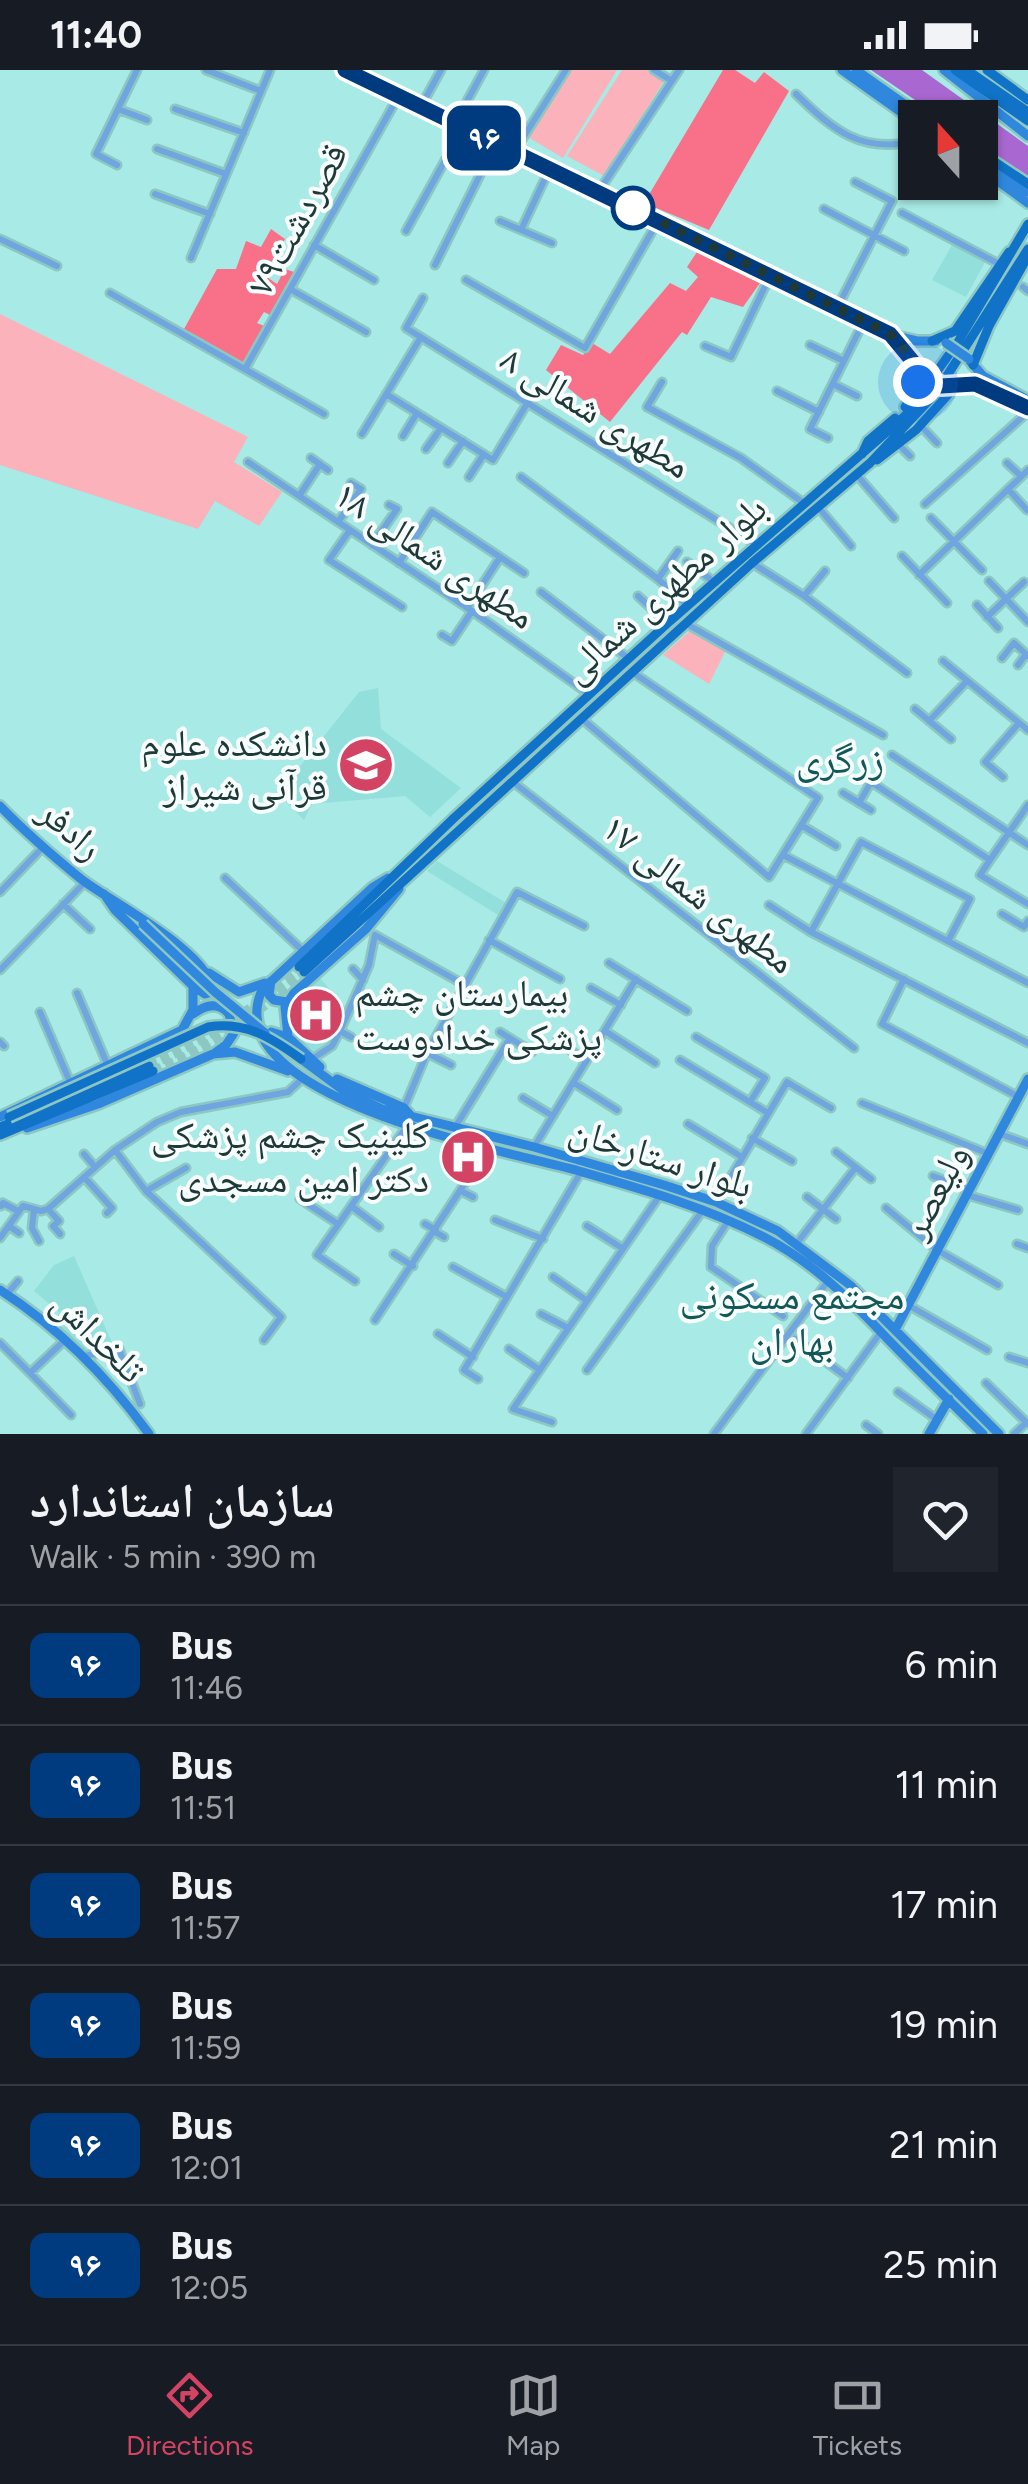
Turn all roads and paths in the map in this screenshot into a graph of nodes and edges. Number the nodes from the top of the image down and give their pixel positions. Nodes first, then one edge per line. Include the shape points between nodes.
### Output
1 (137, 70) edge
2 (206, 70) edge
3 (270, 70) edge
4 (346, 70) edge
5 (441, 70) edge
6 (484, 70) edge
7 (566, 70) edge
8 (654, 70) edge
9 (680, 70) edge
10 (842, 70) edge
11 (856, 70) edge
12 (864, 70) edge
13 (944, 70) edge
14 (956, 70) edge
15 (967, 70) edge
16 (987, 70) edge
17 (672, 82) junction
18 (261, 91) junction
19 (796, 94) dead end
20 (398, 96) junction
21 (900, 100) edge
22 (903, 100) edge
23 (1028, 100) edge
24 (175, 108) dead end
25 (420, 108) junction
26 (118, 109) junction
27 (898, 110) edge
28 (1028, 112) edge
29 (147, 120) dead end
30 (1028, 120) edge
31 (459, 126) junction
32 (244, 133) junction
33 (1028, 136) edge
34 (496, 144) junction
35 (898, 144) edge
36 (157, 149) dead end
37 (514, 152) junction
38 (116, 165) dead end
39 (550, 168) junction
40 (998, 168) edge
41 (226, 174) junction
42 (998, 181) edge
43 (855, 182) dead end
44 (1028, 189) edge
45 (600, 191) junction
46 (156, 194) dead end
47 (1028, 202) edge
48 (824, 209) dead end
49 (902, 213) dead end
50 (210, 214) junction
51 (658, 220) junction
52 (500, 221) dead end
53 (1025, 228) edge
54 (520, 230) junction
55 (406, 231) dead end
56 (874, 235) junction
57 (0, 239) edge
58 (552, 243) dead end
59 (314, 245) junction
60 (904, 251) dead end
61 (1028, 252) edge
62 (190, 258) dead end
63 (999, 264) junction
64 (435, 265) dead end
65 (57, 266) dead end
66 (770, 275) junction
67 (374, 280) dead end
68 (466, 280) dead end
69 (290, 288) junction
70 (110, 293) dead end
71 (423, 298) dead end
72 (838, 308) junction
73 (864, 321) junction
74 (366, 332) dead end
75 (890, 334) junction
76 (421, 337) junction
77 (930, 342) junction
78 (810, 345) dead end
79 (705, 346) dead end
80 (844, 361) junction
81 (971, 362) junction
82 (245, 369) junction
83 (920, 369) junction
84 (662, 382) dead end
85 (832, 384) junction
86 (955, 387) junction
87 (777, 391) dead end
88 (386, 394) junction
89 (857, 396) dead end
90 (1028, 400) edge
91 (528, 402) junction
92 (1028, 410) edge
93 (818, 412) junction
94 (417, 413) junction
95 (324, 414) dead end
96 (920, 425) junction
97 (440, 428) junction
98 (362, 434) dead end
99 (403, 436) dead end
100 (828, 438) dead end
101 (463, 441) junction
102 (937, 443) dead end
103 (899, 445) junction
104 (426, 449) dead end
105 (484, 454) junction
106 (910, 456) dead end
107 (312, 458) dead end
108 (865, 461) junction
109 (248, 462) dead end
110 (1007, 463) dead end
111 (448, 464) dead end
112 (1025, 473) edge
113 (856, 474) junction
114 (469, 477) dead end
115 (521, 477) dead end
116 (351, 483) dead end
117 (1008, 489) junction
118 (299, 496) junction
119 (806, 504) junction
120 (924, 504) dead end
121 (389, 505) dead end
122 (818, 508) junction
123 (1028, 510) edge
124 (894, 518) dead end
125 (932, 518) dead end
126 (338, 522) junction
127 (350, 530) junction
128 (954, 541) junction
129 (372, 545) junction
130 (757, 545) junction
131 (851, 546) dead end
132 (678, 551) dead end
133 (902, 556) dead end
134 (499, 559) junction
135 (399, 562) junction
136 (687, 562) dead end
137 (752, 563) junction
138 (982, 570) dead end
139 (825, 571) dead end
140 (524, 573) dead end
141 (919, 575) junction
142 (658, 579) junction
143 (989, 581) dead end
144 (714, 582) junction
145 (1024, 582) dead end
146 (541, 592) dead end
147 (638, 596) dead end
148 (804, 596) junction
149 (1006, 599) junction
150 (947, 604) dead end
151 (977, 605) dead end
152 (402, 606) dead end
153 (688, 606) junction
154 (469, 609) junction
155 (987, 616) junction
156 (1028, 622) edge
157 (685, 623) junction
158 (668, 624) junction
159 (998, 628) dead end
160 (442, 635) dead end
161 (1027, 655) edge
162 (1002, 658) dead end
163 (629, 659) junction
164 (943, 661) dead end
165 (1018, 664) dead end
166 (632, 672) junction
167 (906, 673) dead end
168 (967, 681) junction
169 (590, 695) junction
170 (914, 709) dead end
171 (582, 719) junction
172 (929, 721) junction
173 (1019, 723) junction
174 (1028, 730) edge
175 (883, 735) dead end
176 (950, 739) dead end
177 (892, 755) dead end
178 (1002, 777) dead end
179 (512, 781) junction
180 (843, 793) dead end
181 (858, 802) junction
182 (1028, 805) edge
183 (0, 806) edge
184 (871, 810) dead end
185 (802, 825) junction
186 (1010, 832) junction
187 (1028, 845) edge
188 (836, 846) dead end
189 (43, 847) junction
190 (783, 855) junction
191 (990, 860) junction
192 (403, 875) junction
193 (225, 878) dead end
194 (85, 882) junction
195 (838, 884) junction
196 (0, 892) edge
197 (104, 894) junction
198 (63, 904) junction
199 (1028, 904) edge
200 (769, 905) dead end
201 (1002, 914) dead end
202 (1028, 921) edge
203 (584, 926) dead end
204 (366, 928) junction
205 (90, 929) dead end
206 (811, 932) junction
207 (376, 935) junction
208 (489, 940) junction
209 (948, 941) junction
210 (302, 950) junction
211 (609, 962) dead end
212 (0, 970) edge
213 (205, 970) junction
214 (302, 970) tunnel mouth
215 (354, 970) dead end
216 (272, 979) junction
217 (560, 979) dead end
218 (362, 980) junction
219 (636, 980) junction
220 (904, 980) junction
221 (1028, 984) edge
222 (466, 985) junction
223 (193, 986) junction
224 (591, 988) dead end
225 (77, 993) dead end
226 (287, 1002) junction
227 (621, 1005) junction
228 (686, 1010) dead end
229 (40, 1012) dead end
230 (230, 1014) junction
231 (186, 1024) junction
232 (340, 1031) junction
233 (605, 1031) junction
234 (500, 1032) dead end
235 (266, 1034) junction
236 (288, 1037) junction
237 (351, 1037) dead end
238 (696, 1037) dead end
239 (510, 1038) junction
240 (558, 1041) dead end
241 (1028, 1043) edge
242 (854, 1048) dead end
243 (270, 1050) junction
244 (532, 1052) dead end
245 (427, 1053) junction
246 (213, 1054) junction
247 (306, 1059) junction
248 (586, 1060) junction
249 (680, 1060) dead end
250 (655, 1062) dead end
251 (450, 1065) dead end
252 (108, 1066) junction
253 (300, 1076) junction
254 (1028, 1078) edge
255 (70, 1082) junction
256 (574, 1083) junction
257 (1019, 1096) junction
258 (523, 1098) dead end
259 (750, 1102) junction
260 (862, 1103) dead end
261 (404, 1108) junction
262 (831, 1108) dead end
263 (617, 1110) dead end
264 (768, 1113) junction
265 (553, 1116) junction
266 (2, 1121) edge
267 (410, 1122) junction
268 (688, 1124) dead end
269 (454, 1129) junction
270 (1000, 1134) junction
271 (0, 1135) edge
272 (752, 1138) junction
273 (461, 1141) junction
274 (1028, 1144) edge
275 (489, 1147) junction
276 (534, 1147) junction
277 (115, 1150) junction
278 (836, 1152) dead end
279 (84, 1154) dead end
280 (989, 1154) junction
281 (742, 1158) junction
282 (792, 1161) dead end
283 (448, 1162) dead end
284 (95, 1166) junction
285 (856, 1167) junction
286 (186, 1168) dead end
287 (580, 1172) junction
288 (933, 1176) dead end
289 (84, 1177) junction
290 (870, 1179) dead end
291 (450, 1187) dead end
292 (146, 1191) junction
293 (461, 1191) junction
294 (968, 1193) junction
295 (660, 1195) junction
296 (806, 1197) dead end
297 (300, 1198) dead end
298 (473, 1198) dead end
299 (716, 1202) junction
300 (1, 1206) edge
301 (351, 1206) junction
302 (823, 1208) junction
303 (886, 1208) dead end
304 (34, 1209) junction
305 (48, 1209) junction
306 (18, 1210) junction
307 (703, 1210) junction
308 (1018, 1210) dead end
309 (107, 1213) dead end
310 (836, 1218) dead end
311 (495, 1220) dead end
312 (728, 1220) junction
313 (338, 1224) junction
314 (425, 1224) dead end
315 (9, 1226) junction
316 (587, 1226) dead end
317 (380, 1227) dead end
318 (436, 1231) junction
319 (19, 1233) dead end
320 (60, 1234) dead end
321 (444, 1237) dead end
322 (0, 1238) edge
323 (543, 1239) junction
324 (38, 1241) dead end
325 (797, 1243) junction
326 (1017, 1244) dead end
327 (622, 1248) junction
328 (1028, 1248) edge
329 (938, 1250) junction
330 (394, 1254) dead end
331 (412, 1266) junction
332 (454, 1267) dead end
333 (553, 1278) dead end
334 (18, 1280) dead end
335 (355, 1281) dead end
336 (828, 1281) junction
337 (998, 1286) dead end
338 (3, 1294) edge
339 (507, 1297) junction
340 (586, 1300) junction
341 (908, 1305) junction
342 (541, 1314) dead end
343 (783, 1316) dead end
344 (375, 1320) dead end
345 (568, 1328) junction
346 (895, 1330) junction
347 (881, 1332) junction
348 (438, 1334) dead end
349 (67, 1338) junction
350 (795, 1339) dead end
351 (264, 1340) dead end
352 (0, 1344) edge
353 (509, 1349) dead end
354 (987, 1350) dead end
355 (85, 1356) junction
356 (473, 1356) junction
357 (1008, 1357) dead end
358 (1028, 1363) edge
359 (540, 1370) junction
360 (587, 1370) dead end
361 (30, 1372) junction
362 (848, 1378) junction
363 (478, 1379) dead end
364 (986, 1382) dead end
365 (898, 1392) dead end
366 (949, 1399) junction
367 (140, 1404) dead end
368 (71, 1415) dead end
369 (936, 1419) junction
370 (552, 1422) dead end
371 (1027, 1423) edge
372 (866, 1425) dead end
373 (149, 1434) edge
374 (714, 1434) edge
375 (806, 1434) edge
376 (878, 1434) edge
377 (929, 1434) edge
378 (983, 1434) edge
379 (1000, 1434) edge
380 (1014, 1434) edge

1 - 26 street
2 - 18 street
3 - 18 street
4 - 20 main road
5 - 25 street
6 - 31 street
7 - 37 street
8 - 17 street
9 - 17 street
10 - 27 main road
11 - 21 main road
12 - 22 main road
13 - 33 main road
14 - 30 main road
15 - 28 main road
16 - 23 main road
17 - 45 street
18 - 32 street
19 - 35 street via 842,134
20 - 25 main road
20 - 59 street, قصردشت۷۹
24 - 32 street
25 - 31 main road
26 - 29 street
26 - 38 street via 96,154
31 - 34 main road
31 - 55 street
32 - 41 street
34 - 37 main road
34 - 64 street
36 - 41 street
37 - 39 main road
39 - 45 main road
39 - 54 street
40 - 44 main road
41 - 50 street
42 - 47 main road
43 - 56 street via 892,201
45 - 51 main road
46 - 50 street
48 - 56 street
49 - 63 street
50 - 62 street
51 - 66 main road
51 - 68 street via 585,348
52 - 54 street
53 - 63 main road
53 - 108 main road, بلوار مطهرى شمالى via 928,387
54 - 58 street
56 - 60 street
56 - 72 street
57 - 65 street
59 - 67 street
59 - 69 street, قصردشت۷۹
61 - 81 main road
61 - 108 main road, بلوار مطهرى شمالى via 936,393
63 - 77 main road via 954,330
66 - 72 main road
66 - 79 street via 730,357
69 - 74 street
69 - 82 street, قصردشت۷۹
70 - 82 street
71 - 76 street, ۸ مطهری شمالی via 406,328
72 - 73 main road
73 - 75 main road
73 - 80 street
75 - 77 main road
75 - 83 main road
76 - 88 street
76 - 91 street, ۸ مطهری شمالی
77 - 81 main road, bridge via 946,344
77 - 83 main road via 920,348
78 - 80 street
80 - 85 street
81 - 86 main road via 972,378
81 - 90 main road
82 - 95 street
83 - 86 main road, bridge
83 - 108 main road via 910,402 868,441
84 - 119 street via 647,407 741,458
85 - 89 street
85 - 93 street
86 - 92 main road via 975,384
86 - 96 main road
87 - 93 street
88 - 94 street
88 - 98 street
91 - 105 street via 493,460
91 - 130 street, ۸ مطهری شمالی
92 - 120 street
93 - 100 street via 810,430
94 - 97 street
94 - 99 street
96 - 102 street
96 - 103 main road
97 - 101 street
97 - 104 street
101 - 105 street
101 - 111 street
103 - 106 street
103 - 108 main road
105 - 114 street
107 - 118 street via 324,467
108 - 113 main road, بلوار مطهرى شمالى
108 - 119 main road, بلوار مطهرى شمالى
109 - 118 street, ۱۸ مطهری شمالی
110 - 112 street
112 - 117 street
113 - 122 main road, بلوار مطهرى شمالى
113 - 124 street
115 - 142 street
116 - 126 street via 361,490
117 - 123 street
117 - 128 street
118 - 126 street, ۱۸ مطهری شمالی
119 - 130 main road, بلوار مطهرى شمالى
121 - 129 street via 397,509
122 - 131 street
122 - 137 main road, بلوار مطهرى شمالى
125 - 128 street
126 - 127 street, ۱۸ مطهری شمالی
127 - 129 street, ۱۸ مطهری شمالی
127 - 152 street via 330,560
128 - 138 street
128 - 141 street
129 - 135 street, ۱۸ مطهری شمالی
130 - 144 main road, بلوار مطهرى شمالى
132 - 142 street
133 - 141 street
134 - 135 street via 432,512
134 - 140 street
134 - 154 street
135 - 154 street, ۱۸ مطهری شمالی
136 - 144 street
137 - 148 street
137 - 157 main road, بلوار مطهرى شمالى
139 - 148 street
141 - 150 street
142 - 153 street
143 - 149 street
144 - 153 main road, بلوار مطهرى شمالى
145 - 149 street
146 - 163 street
147 - 158 street
148 - 167 street
149 - 155 street
149 - 156 street
151 - 155 street
153 - 158 main road, بلوار مطهرى شمالى
154 - 160 street via 452,641
154 - 169 street, ۱۸ مطهری شمالی
155 - 159 street
157 - 166 main road, بلوار مطهرى شمالى
157 - 175 street
158 - 163 main road, بلوار مطهرى شمالى
161 - 162 street via 1014,643
161 - 165 street
163 - 169 main road, بلوار مطهرى شمالى
164 - 168 street
166 - 171 main road, بلوار مطهرى شمالى
166 - 185 street via 818,798
168 - 172 street
168 - 173 street
169 - 192 main road, بلوار مطهرى شمالى
170 - 172 street
171 - 179 main road, بلوار مطهرى شمالى
171 - 190 street via 768,877
172 - 176 street
173 - 174 street
173 - 178 street via 985,762
177 - 186 street
179 - 192 main road, بلوار مطهرى شمالى
179 - 242 street, ۱۷ مطهری شمالی
180 - 181 street
181 - 184 street
181 - 191 street via 872,782
182 - 186 street
183 - 189 main road, رادفر
185 - 188 street
185 - 190 street
186 - 187 street
186 - 191 street
189 - 194 main road, رادفر
189 - 196 street
190 - 195 street
191 - 199 street via 980,875
192 - 204 main road
192 - 210 main road via 373,887
192 - 214 main road, بلوار مطهرى شمالى
193 - 210 street
194 - 197 main road, رادفر
194 - 198 street
195 - 206 street
195 - 209 street
195 - 209 street via 860,842 970,899
197 - 213 main road
197 - 223 main road
197 - 235 main road, bridge
198 - 205 street
198 - 212 street
200 - 206 street
201 - 202 street via 1024,927
203 - 208 street via 518,892
204 - 207 street
204 - 226 main road
206 - 220 street
207 - 218 street
207 - 222 street
208 - 217 street
208 - 222 street
209 - 221 street
210 - 216 main road
211 - 219 street
213 - 216 main road via 238,992
213 - 223 main road via 212,992
213 - 230 main road
215 - 218 street
216 - 226 main road via 269,995
216 - 243 main road via 256,1007 259,1036
218 - 232 street
219 - 227 street
219 - 228 street
220 - 241 street
220 - 257 street via 882,1024
222 - 245 street
223 - 231 main road
224 - 227 street
225 - 252 street
226 - 236 main road
227 - 233 street
229 - 255 street
230 - 231 main road via 204,1006
230 - 246 main road via 234,1032
231 - 252 main road
232 - 237 street
232 - 247 street via 332,1046
233 - 248 street
233 - 250 street
234 - 239 street
235 - 247 main road, bridge
235 - 266 main road, bridge via 232,1026 202,1029
236 - 243 main road via 269,1033
236 - 247 main road
238 - 259 street via 766,1078
239 - 244 street
239 - 269 street
240 - 248 street
243 - 253 main road
245 - 251 street
245 - 261 street
246 - 253 main road via 235,1052
246 - 271 main road via 98,1104
247 - 261 main road via 344,1084
247 - 267 main road, بلوار ستارخان via 344,1091
248 - 256 street
249 - 259 street
252 - 255 main road
253 - 267 main road, بلوار ستارخان via 372,1113
253 - 277 street via 288,1092 180,1112
254 - 257 main road, ولیعصر
255 - 266 main road
256 - 263 street
256 - 265 street
257 - 270 main road, ولیعصر
258 - 265 street
259 - 264 street
260 - 280 street
261 - 267 main road
262 - 264 street via 787,1082
264 - 272 street
265 - 276 street
266 - 271 main road via 151,1069
267 - 269 main road, بلوار ستارخان
267 - 273 main road, بلوار ستارخان
267 - 301 street
268 - 281 street
269 - 276 main road, بلوار ستارخان
270 - 274 street
270 - 280 main road, ولیعصر
272 - 281 street
272 - 282 street
273 - 275 main road, بلوار ستارخان
273 - 283 street
275 - 287 main road, بلوار ستارخان
275 - 293 street
276 - 299 main road, بلوار ستارخان
277 - 284 street
277 - 292 street
278 - 285 street
279 - 284 street
280 - 294 main road, ولیعصر
281 - 299 street
284 - 289 street
285 - 290 street
285 - 302 street
286 - 292 street
287 - 295 main road, بلوار ستارخان
287 - 323 street
288 - 294 street
289 - 305 street
289 - 309 street via 112,1208
291 - 293 street
292 - 351 street via 281,1317
293 - 298 street
293 - 318 street
294 - 308 street
294 - 329 main road, ولیعصر
295 - 307 main road, بلوار ستارخان
295 - 327 street
296 - 302 street
297 - 313 street
299 - 325 main road, بلوار ستارخان
300 - 306 street
301 - 313 street
301 - 317 street
302 - 310 street
302 - 325 street
303 - 329 street
304 - 305 street
304 - 306 street
304 - 324 street
305 - 320 street
306 - 315 street
307 - 312 main road, بلوار ستارخان
307 - 360 street
311 - 323 street
312 - 336 main road, بلوار ستارخان via 768,1238
312 - 343 street via 712,1246 711,1267
313 - 335 street via 317,1256
314 - 318 street
315 - 319 street
315 - 322 street
316 - 327 street
318 - 321 street
318 - 331 street
323 - 339 street
325 - 346 main road, بلوار ستارخان
326 - 328 street
327 - 340 street
329 - 337 street
329 - 341 main road, ولیعصر
330 - 331 street
331 - 344 street
332 - 339 street
333 - 340 street
334 - 338 street
336 - 347 main road, بلوار ستارخان
336 - 374 street
338 - 349 main road, تلخداش
339 - 356 street
340 - 345 street
341 - 346 main road, ولیعصر
341 - 354 street
342 - 345 street
345 - 359 street
346 - 379 main road, بلوار ستارخان
347 - 362 street
347 - 366 main road, بلوار ستارخان
348 - 356 street
349 - 355 main road, تلخداش
349 - 361 street
350 - 362 street
352 - 361 street
353 - 359 street
355 - 367 street via 119,1349
355 - 373 main road, تلخداش
356 - 363 street via 464,1370
357 - 358 street
359 - 370 street via 513,1409
361 - 368 street
362 - 375 street
364 - 371 street
365 - 369 street
366 - 369 main road
366 - 378 main road, بلوار ستارخان
369 - 377 main road
371 - 380 street
372 - 376 street

